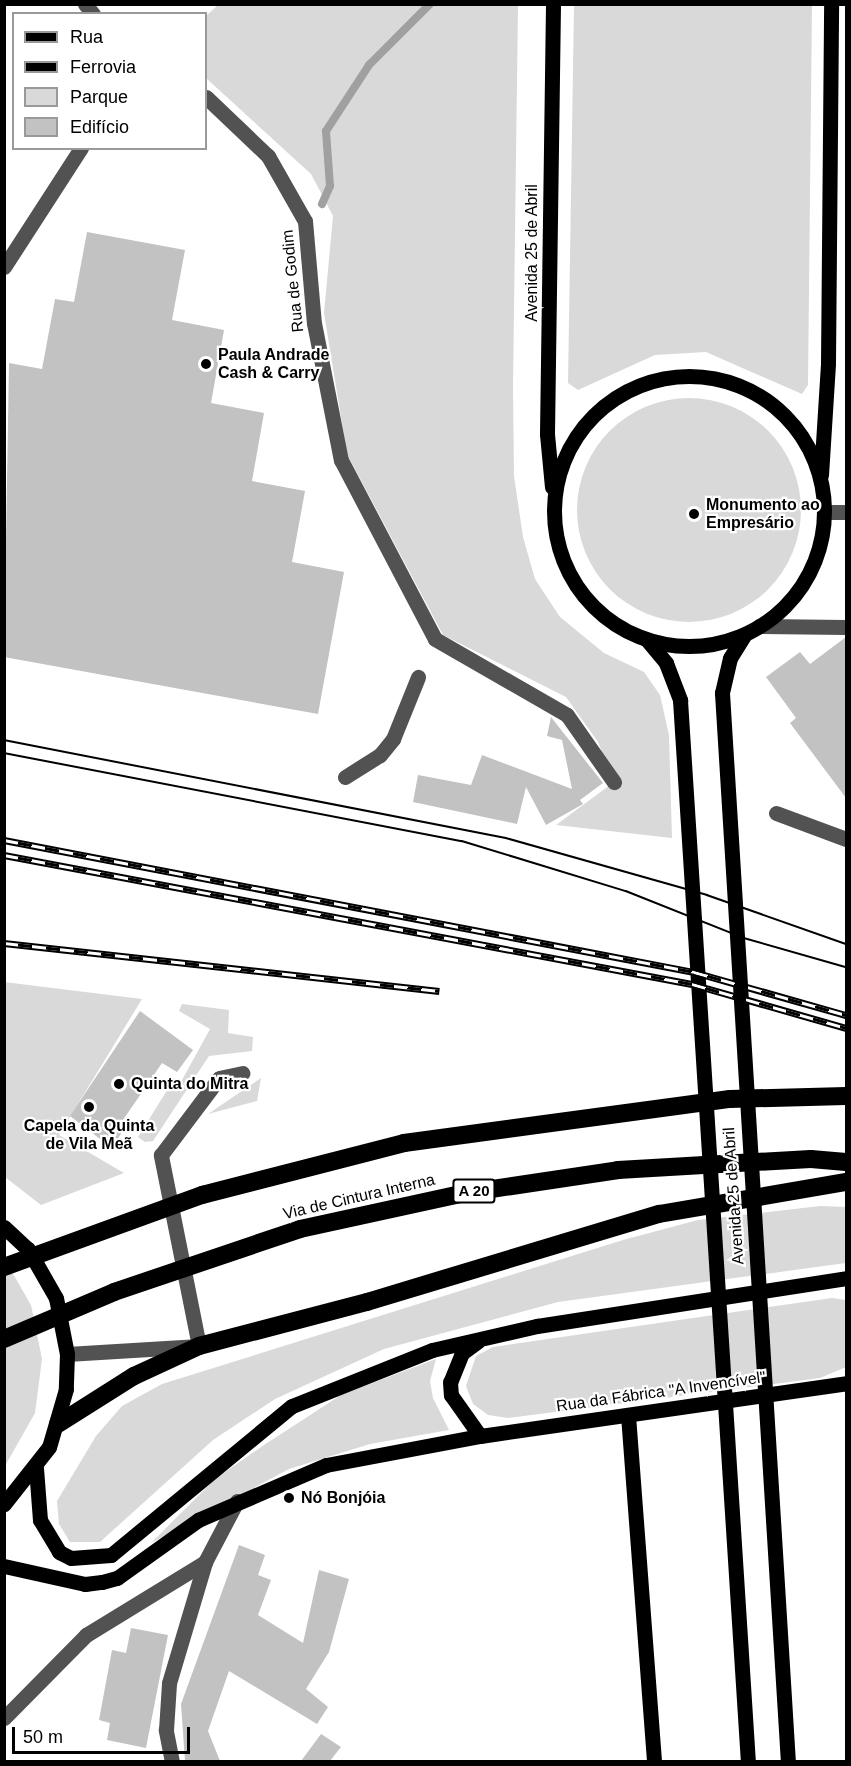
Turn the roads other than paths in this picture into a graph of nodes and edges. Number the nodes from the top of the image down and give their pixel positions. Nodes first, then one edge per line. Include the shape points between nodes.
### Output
1 (553, 4) edge
2 (831, 4) edge
3 (207, 98) edge
4 (80, 150) edge
5 (4, 267) edge
6 (821, 475) junction
7 (554, 501) junction
8 (824, 512) junction
9 (846, 512) edge
10 (759, 626) junction
11 (846, 627) edge
12 (745, 634) junction
13 (647, 640) junction
14 (418, 677) dead end
15 (345, 777) dead end
16 (615, 782) dead end
17 (776, 813) dead end
18 (846, 839) edge
19 (242, 1073) dead end
20 (846, 1096) edge
21 (846, 1162) edge
22 (846, 1182) edge
23 (4, 1227) edge
24 (4, 1267) edge
25 (846, 1278) edge
26 (824, 1284) junction
27 (846, 1286) edge
28 (483, 1337) junction
29 (4, 1339) edge
30 (199, 1346) junction
31 (68, 1354) junction
32 (846, 1383) edge
33 (628, 1415) junction
34 (58, 1424) junction
35 (480, 1436) junction
36 (36, 1468) junction
37 (237, 1501) junction
38 (4, 1504) edge
39 (205, 1562) junction
40 (4, 1566) edge
41 (4, 1718) edge
42 (172, 1761) edge
43 (654, 1761) edge
44 (748, 1761) edge
45 (788, 1761) edge

1 - 7 main road, Avenida 25 de Abril via 547,434
2 - 6 main road via 828,363
3 - 16 street, Rua de Godim via 268,156 305,221 314,324 341,460 432,645 528,690 580,728
4 - 5 street
6 - 7 main road via 784,414 753,391 717,378 679,375 641,383 601,409 580,429 562,463
6 - 8 main road
7 - 13 main road via 556,537 568,571 587,601 615,624
8 - 9 street
8 - 10 main road via 817,555 800,588
10 - 11 street
10 - 12 main road
12 - 13 main road via 713,644
12 - 45 main road, Avenida 25 de Abril via 722,684 723,734
13 - 44 main road, Avenida 25 de Abril via 674,679 682,737
14 - 15 street via 393,739 381,755
17 - 18 street
19 - 30 street via 219,1078 161,1155
20 - 24 highway via 730,1099 404,1143 202,1195
21 - 29 highway, Via de Cintura Interna / A 20 via 732,1162 618,1170 465,1193 300,1229 114,1292
22 - 30 highway via 659,1214 367,1302
23 - 31 main road via 28,1249 56,1298
25 - 26 main road
26 - 27 main road
26 - 28 main road
28 - 35 main road via 462,1353 450,1382 451,1395
28 - 36 main road via 432,1350 291,1406 111,1555 71,1558 59,1552 40,1520
30 - 31 street
30 - 34 highway via 134,1376
31 - 34 main road
32 - 33 main road, Rua da Fábrica "A Invencível"
33 - 35 main road, Rua da Fábrica "A Invencível"
33 - 43 main road via 640,1533
34 - 36 main road
35 - 37 main road, Rua da Fábrica "A Invencível" via 326,1465
36 - 38 main road
37 - 39 street
37 - 40 main road, Rua da Fábrica "A Invencível" via 102,1582 85,1584
39 - 41 street via 86,1635
39 - 42 street via 166,1698

